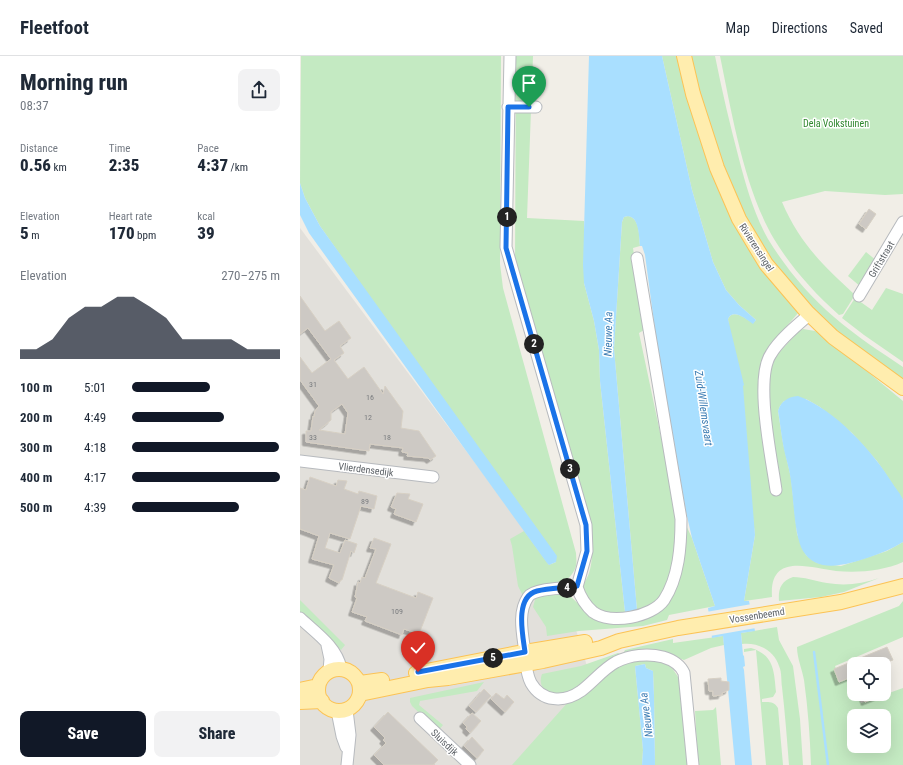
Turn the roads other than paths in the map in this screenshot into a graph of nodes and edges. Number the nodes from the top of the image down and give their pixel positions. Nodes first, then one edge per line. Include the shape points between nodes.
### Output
1 (510, 56) edge
2 (684, 56) edge
3 (508, 107) junction
4 (536, 107) dead end
5 (903, 222) edge
6 (637, 258) dead end
7 (859, 296) dead end
8 (809, 315) junction
9 (903, 388) edge
10 (300, 461) edge
11 (433, 477) dead end
12 (776, 490) dead end
13 (900, 584) edge
14 (577, 586) junction
15 (300, 618) edge
16 (526, 658) junction
17 (335, 669) junction
18 (318, 686) junction
19 (360, 688) junction
20 (300, 690) edge
21 (322, 701) junction
22 (300, 702) edge
23 (342, 710) junction
24 (420, 718) dead end
25 (347, 765) edge
26 (470, 765) edge
27 (693, 765) edge

1 - 3 street
2 - 8 main road, Rivierensingel via 693,94 717,168 739,219 766,264
3 - 4 street
3 - 14 street via 506,248 586,525 587,551
5 - 7 street, Griftstraat
6 - 14 street via 681,520 682,545 668,592 657,608 649,612 625,618 594,613 586,605
8 - 9 main road, Rivierensingel via 833,337
8 - 12 street via 770,355 765,371 765,416
10 - 11 street, Vlierdensedijk
13 - 16 main road, Vossenbeemd via 841,602 678,628 619,641 596,641
14 - 16 street via 538,591 528,596 522,615
15 - 17 street via 327,642 339,658
16 - 19 main road, Vossenbeemd
16 - 27 street via 527,672 537,691 557,700 575,695 615,663 626,658 652,655 673,661 682,667 684,673
17 - 18 main road via 323,676
17 - 19 main road via 353,673
18 - 20 main road
18 - 21 main road
19 - 23 main road via 356,703
21 - 22 main road
21 - 23 main road via 326,706
23 - 25 street via 350,735
24 - 26 street, Sluisdijk

